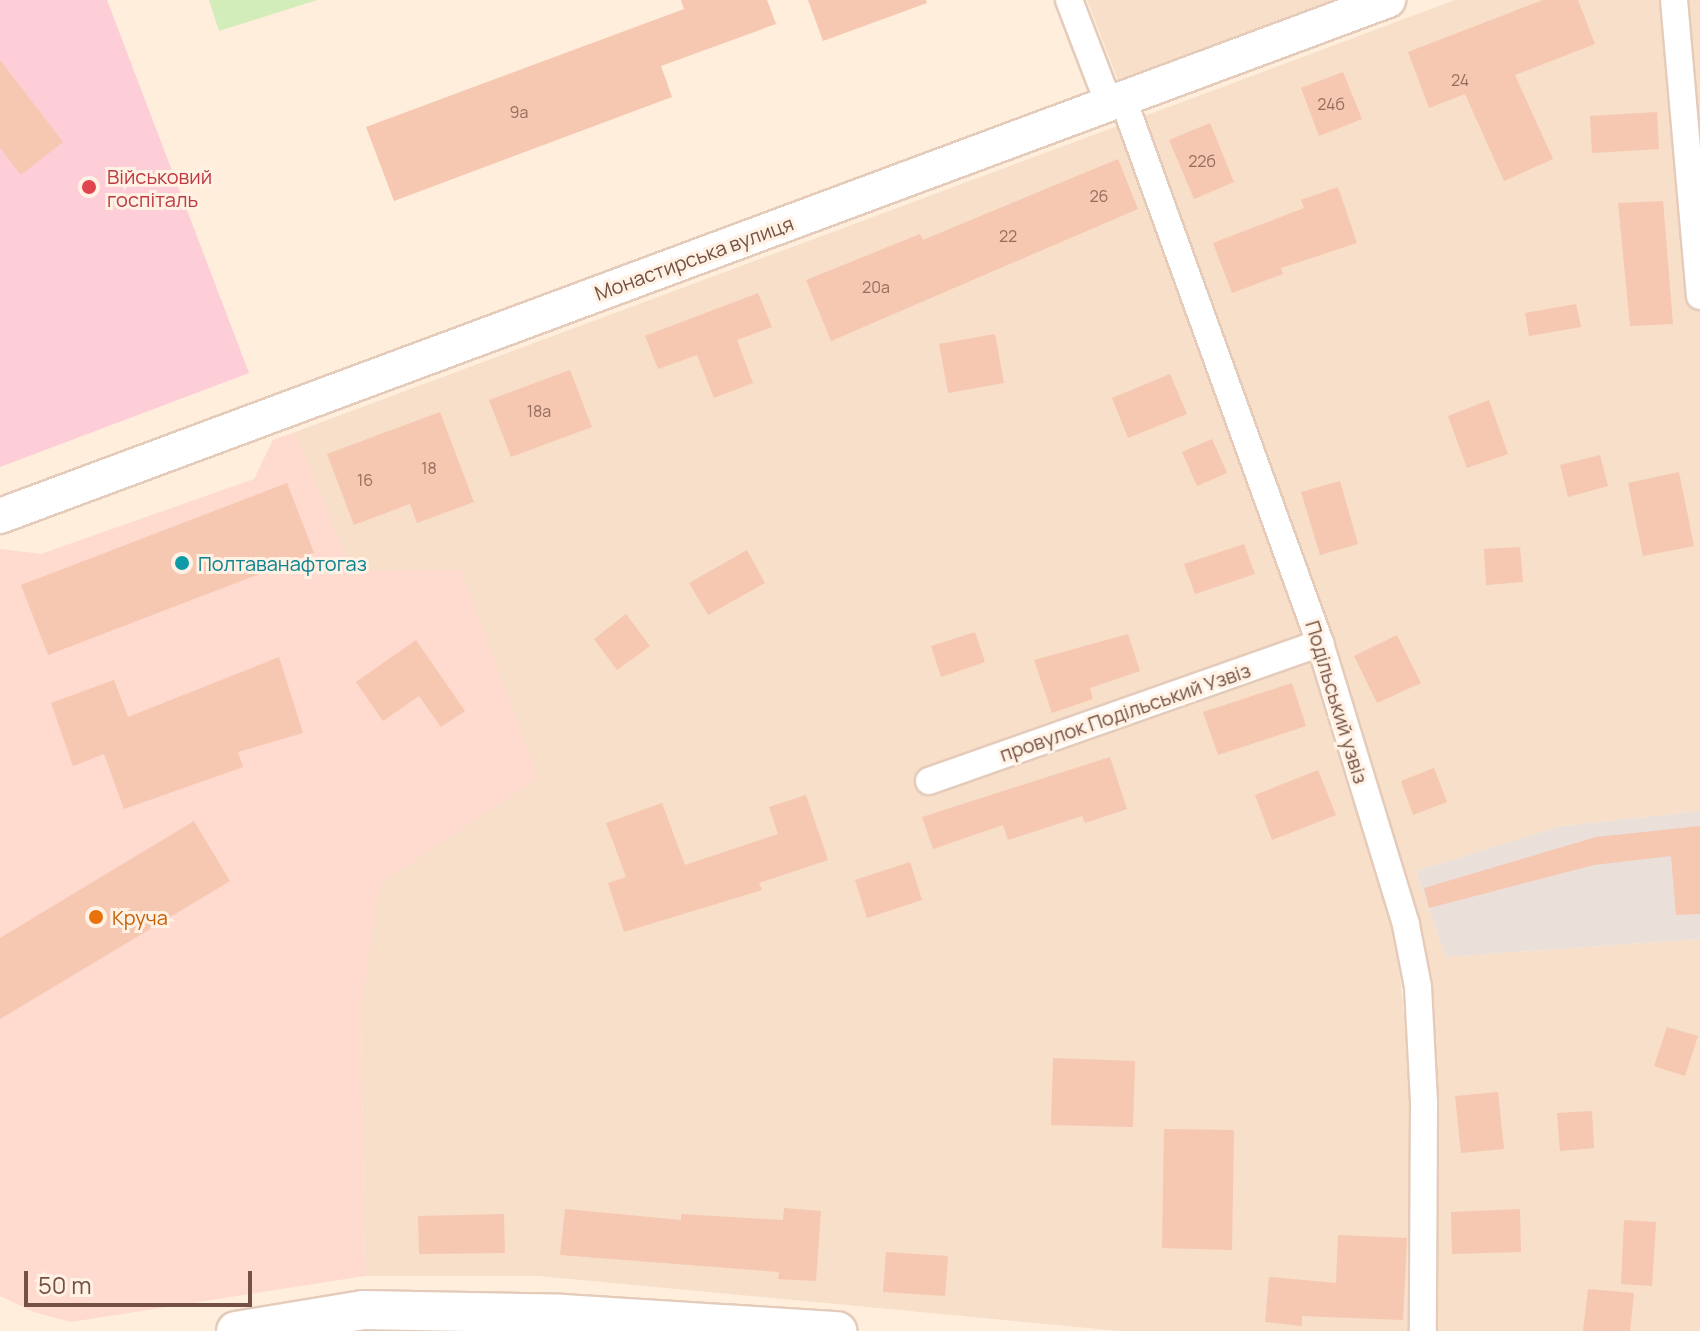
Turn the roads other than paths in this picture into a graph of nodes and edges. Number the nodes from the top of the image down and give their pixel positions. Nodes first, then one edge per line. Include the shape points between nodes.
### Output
1 (1069, 0) edge
2 (1388, 0) edge
3 (1674, 0) edge
4 (1116, 101) junction
5 (1700, 296) edge
6 (0, 516) edge
7 (1320, 643) junction
8 (929, 781) dead end
9 (236, 1331) edge
10 (837, 1331) edge
11 (1423, 1331) edge

1 - 4 street, Подільський узвіз
2 - 4 street, Монастирська вулиця
3 - 5 street
4 - 6 street, Монастирська вулиця
4 - 7 street, Подільський узвіз
7 - 8 street, провулок Подільський Узвіз
7 - 11 street, Подільський узвіз via 1406,925 1418,987 1424,1102
9 - 10 main road via 363,1310 563,1314

